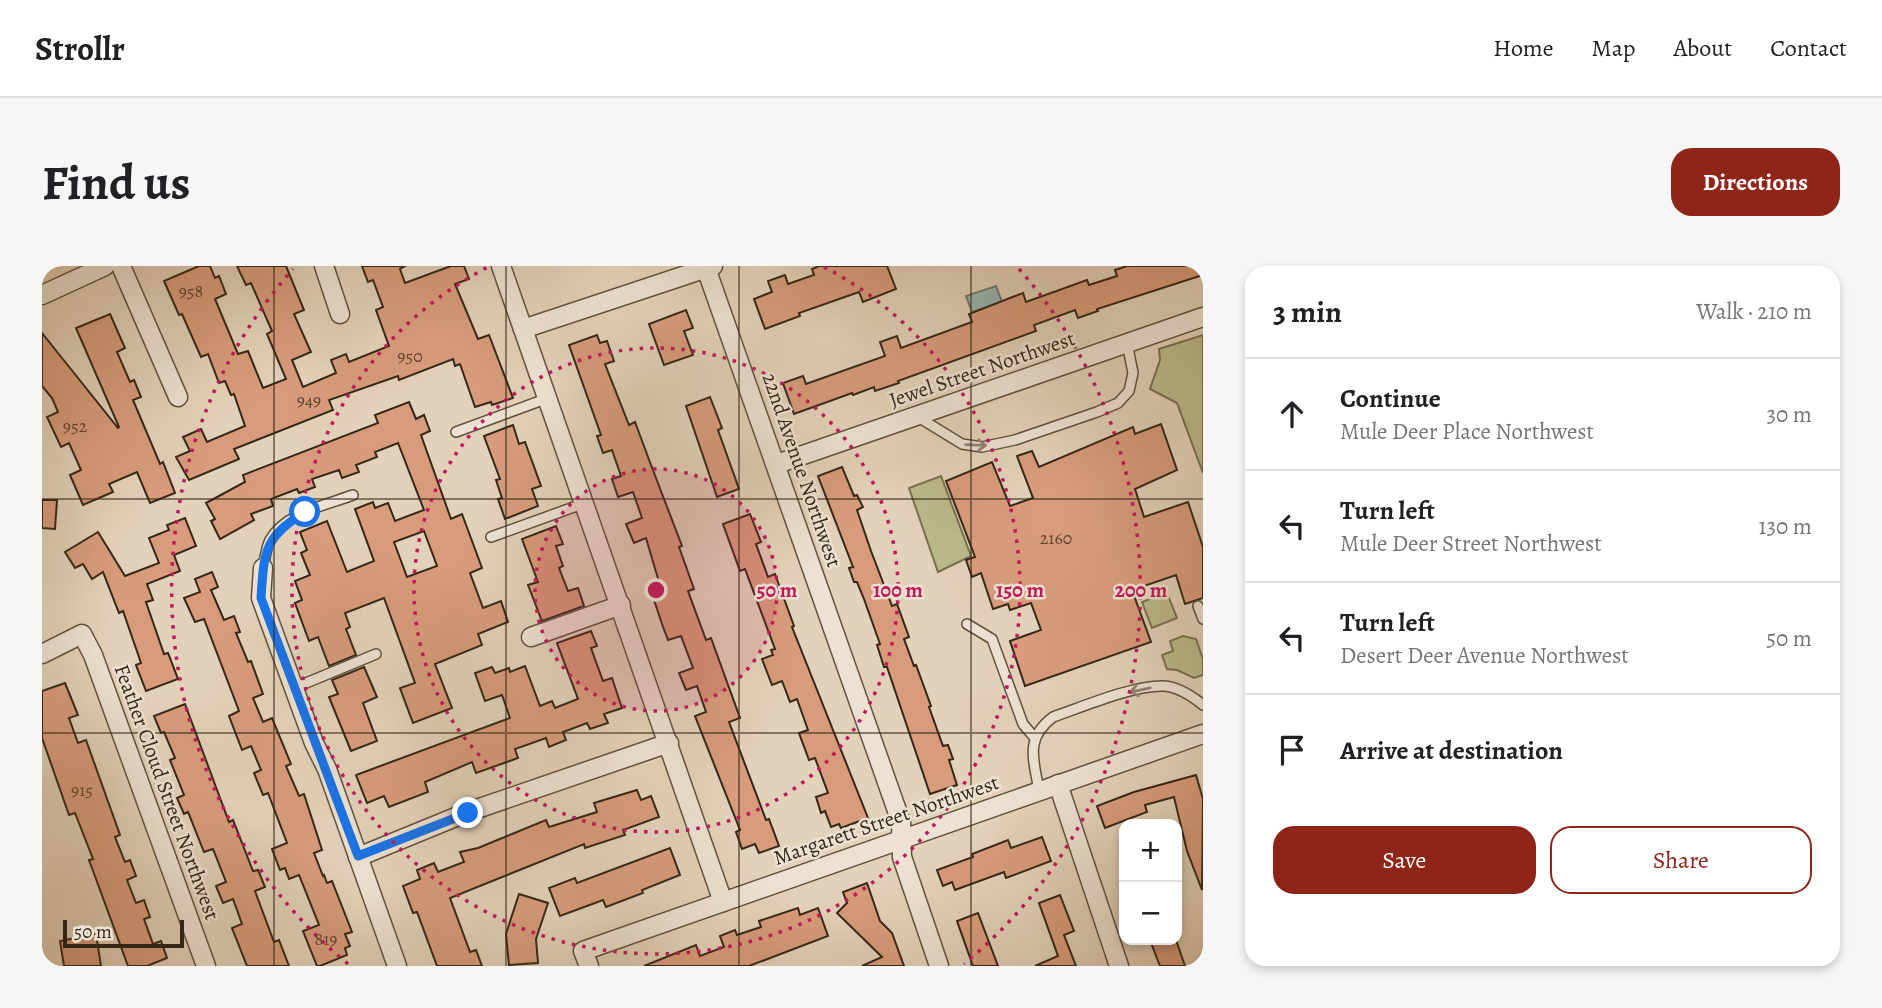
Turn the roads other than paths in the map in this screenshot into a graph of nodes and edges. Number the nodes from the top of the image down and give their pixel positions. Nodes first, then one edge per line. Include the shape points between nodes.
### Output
1 (105, 266) edge
2 (121, 266) edge
3 (324, 266) edge
4 (501, 266) edge
5 (709, 267) edge
6 (42, 295) edge
7 (340, 314) dead end
8 (1203, 317) edge
9 (523, 328) junction
10 (1127, 343) junction
11 (178, 397) dead end
12 (548, 398) junction
13 (916, 416) junction
14 (456, 432) dead end
15 (777, 464) junction
16 (353, 495) dead end
17 (585, 503) junction
18 (491, 537) dead end
19 (263, 568) joint
20 (621, 606) junction
21 (1198, 606) dead end
22 (1203, 619) edge
23 (967, 624) dead end
24 (531, 637) dead end
25 (42, 654) edge
26 (376, 654) dead end
27 (294, 688) junction
28 (1202, 701) edge
29 (1203, 734) edge
30 (1034, 737) junction
31 (669, 743) junction
32 (1058, 785) junction
33 (1039, 791) junction
34 (901, 839) junction
35 (358, 856) junction
36 (723, 902) junction
37 (586, 958) edge
38 (206, 966) edge
39 (397, 966) edge
40 (939, 966) edge
41 (1119, 966) edge

1 - 6 street
2 - 11 street
3 - 7 street
4 - 9 street
5 - 9 street
5 - 15 street, 22nd Avenue Northwest
8 - 10 street, Jewel Street Northwest
9 - 12 street
10 - 13 street, Jewel Street Northwest
13 -> 10 lane via 962,444 982,447 1097,412 1118,403 1129,391 1133,373
12 - 14 lane
12 - 17 street
13 - 15 street, Jewel Street Northwest
15 - 34 street, 22nd Avenue Northwest via 901,822
16 - 19 lane via 286,524 270,540
17 - 18 lane
17 - 20 street
19 - 27 street via 261,598
20 - 24 street
20 - 31 street
21 - 22 lane
23 - 30 lane via 992,639 1023,724
25 - 38 street, Feather Cloud Street Northwest via 82,634
26 - 27 lane
27 - 35 street
28 -> 30 lane via 1166,686 1140,689 1052,718
29 - 32 street, Margarett Street Northwest
30 - 33 lane
31 - 35 street
31 - 36 street
32 - 33 street, Margarett Street Northwest
32 - 41 street
33 - 34 street, Margarett Street Northwest
34 - 36 street, Margarett Street Northwest
34 - 40 street, 22nd Avenue Northwest via 902,858
35 - 39 street
36 - 37 street, Margarett Street Northwest

